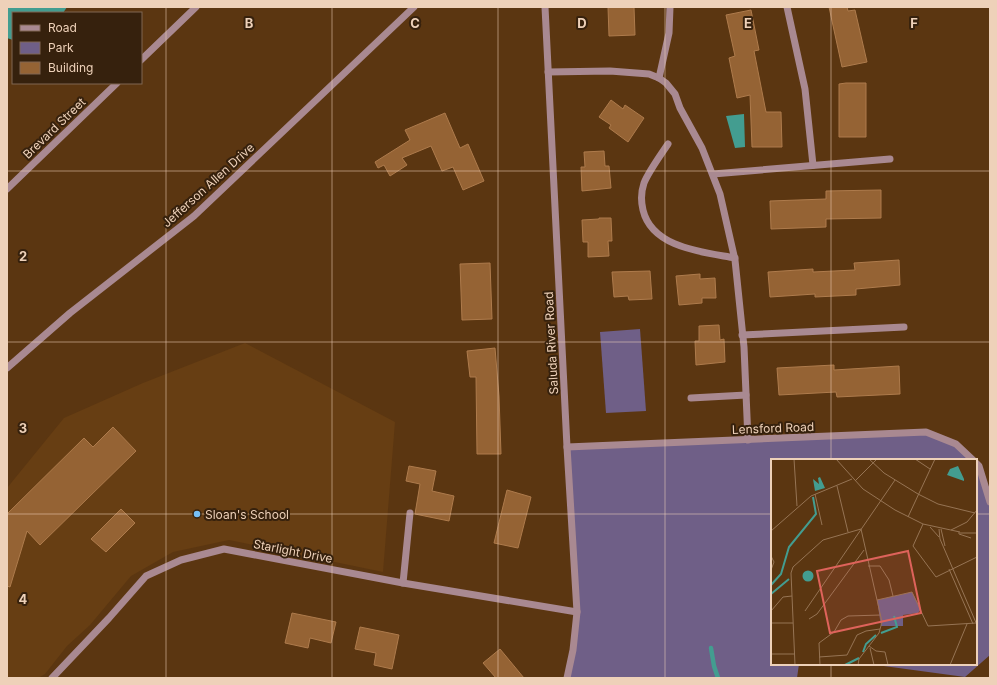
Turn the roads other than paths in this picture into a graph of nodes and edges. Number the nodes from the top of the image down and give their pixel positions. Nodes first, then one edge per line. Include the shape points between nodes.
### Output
1 (196, 7) edge
2 (414, 7) edge
3 (545, 7) edge
4 (670, 7) edge
5 (787, 7) edge
6 (142, 59) edge
7 (548, 72) junction
8 (659, 78) junction
9 (116, 84) edge
10 (668, 144) dead end
11 (890, 159) dead end
12 (813, 165) junction
13 (713, 174) junction
14 (7, 189) edge
15 (735, 258) junction
16 (904, 327) dead end
17 (742, 335) junction
18 (7, 368) edge
19 (746, 395) junction
20 (691, 398) dead end
21 (748, 440) junction
22 (567, 447) junction
23 (972, 459) edge
24 (977, 464) edge
25 (990, 502) edge
26 (410, 514) dead end
27 (403, 583) junction
28 (577, 612) junction
29 (52, 678) edge
30 (567, 678) edge

1 - 6 street
2 - 18 street, Jefferson Allen Drive via 194,216 70,313
3 - 7 street, Saluda River Road
4 - 8 street via 669,32
5 - 12 street via 805,89
7 - 8 street via 610,71 649,74
7 - 22 street, Saluda River Road
8 - 13 street via 675,94
9 - 14 street, Brevard Street
10 - 15 street via 644,183 642,204 651,228 670,243 694,251
11 - 12 street
12 - 13 street
13 - 15 street
15 - 17 street
16 - 17 street
17 - 19 street
19 - 20 street
19 - 21 street
21 - 22 street, Lensford Road
21 - 23 street, Lensford Road via 926,432 956,444
22 - 28 street, Saluda River Road
24 - 25 street
26 - 27 street
27 - 28 street, Starlight Drive
27 - 29 street, Starlight Drive via 224,549 181,560 146,576
28 - 30 street, Saluda River Road

